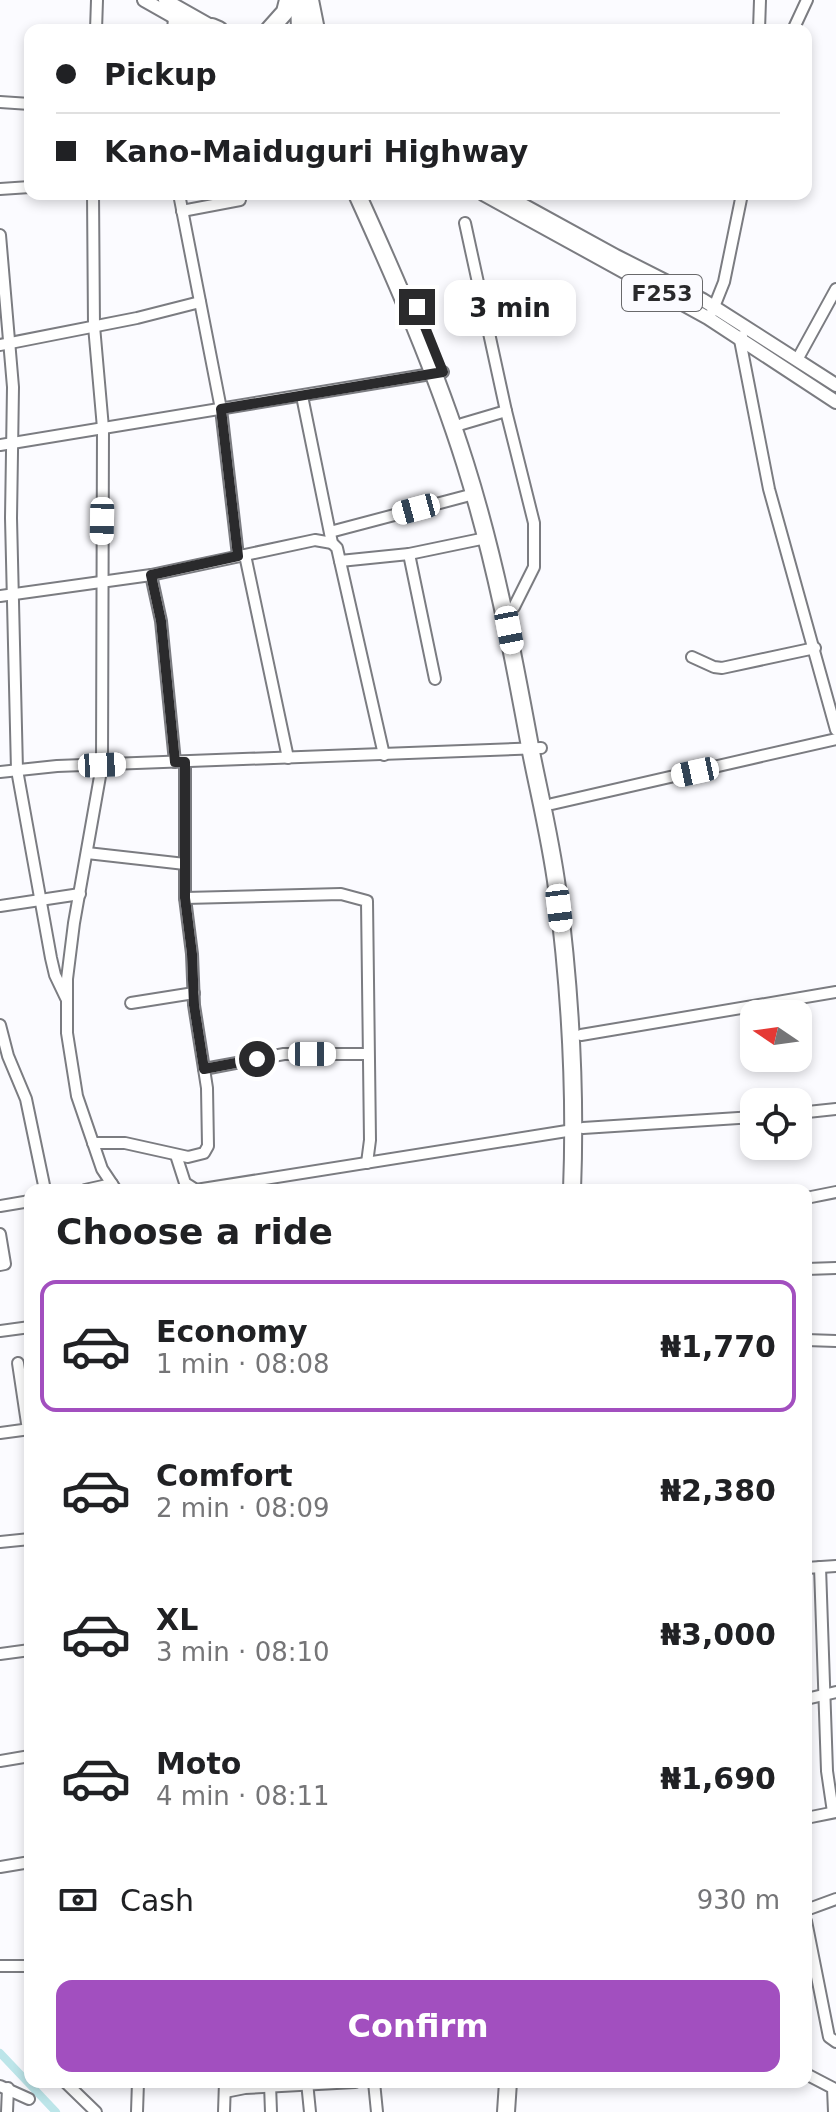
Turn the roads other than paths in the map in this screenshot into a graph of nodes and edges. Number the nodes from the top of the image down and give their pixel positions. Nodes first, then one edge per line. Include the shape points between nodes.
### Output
1 (97, 0) edge
2 (144, 0) edge
3 (165, 0) edge
4 (288, 0) edge
5 (299, 0) edge
6 (310, 0) edge
7 (760, 0) edge
8 (807, 0) edge
9 (96, 24) edge
10 (173, 24) edge
11 (203, 24) edge
12 (274, 24) edge
13 (300, 24) edge
14 (315, 24) edge
15 (759, 24) edge
16 (796, 24) edge
17 (0, 102) edge
18 (24, 104) edge
19 (24, 187) edge
20 (0, 189) edge
21 (93, 200) edge
22 (180, 200) edge
23 (240, 200) dead end
24 (360, 200) edge
25 (370, 200) edge
26 (495, 200) edge
27 (514, 200) edge
28 (741, 200) edge
29 (182, 211) junction
30 (465, 223) dead end
31 (0, 235) edge
32 (3, 289) edge
33 (836, 289) edge
34 (200, 302) junction
35 (711, 312) junction
36 (94, 326) junction
37 (748, 327) junction
38 (740, 340) junction
39 (5, 344) edge
40 (797, 360) junction
41 (439, 373) junction
42 (836, 385) edge
43 (302, 396) junction
44 (836, 402) edge
45 (221, 409) junction
46 (506, 411) junction
47 (462, 424) junction
48 (103, 428) junction
49 (13, 442) junction
50 (0, 445) edge
51 (474, 494) junction
52 (331, 537) junction
53 (486, 538) junction
54 (409, 554) junction
55 (242, 555) junction
56 (340, 561) junction
57 (151, 575) junction
58 (101, 582) junction
59 (6, 596) edge
60 (514, 607) junction
61 (815, 648) junction
62 (692, 657) dead end
63 (435, 679) dead end
64 (836, 730) edge
65 (836, 739) edge
66 (536, 749) junction
67 (384, 755) junction
68 (288, 758) junction
69 (180, 762) junction
70 (102, 765) junction
71 (17, 770) junction
72 (0, 772) edge
73 (552, 804) junction
74 (87, 853) junction
75 (185, 864) junction
76 (80, 894) junction
77 (185, 898) junction
78 (42, 900) junction
79 (0, 906) edge
80 (836, 992) edge
81 (194, 993) junction
82 (67, 1000) junction
83 (131, 1003) dead end
84 (0, 1025) edge
85 (581, 1035) junction
86 (368, 1054) junction
87 (204, 1069) junction
88 (836, 1109) edge
89 (812, 1112) edge
90 (740, 1118) edge
91 (578, 1129) junction
92 (93, 1143) junction
93 (176, 1155) junction
94 (367, 1163) junction
95 (44, 1184) edge
96 (112, 1184) edge
97 (187, 1184) edge
98 (234, 1184) edge
99 (573, 1184) edge
100 (582, 1184) edge
101 (836, 1192) edge
102 (812, 1197) edge
103 (24, 1202) edge
104 (0, 1206) edge
105 (0, 1234) edge
106 (0, 1265) edge
107 (836, 1268) edge
108 (812, 1269) edge
109 (24, 1328) edge
110 (0, 1331) edge
111 (812, 1340) edge
112 (836, 1341) edge
113 (18, 1363) dead end
114 (24, 1399) edge
115 (24, 1430) edge
116 (0, 1433) edge
117 (24, 1540) edge
118 (0, 1542) edge
119 (836, 1566) edge
120 (820, 1567) junction
121 (812, 1568) edge
122 (24, 1651) edge
123 (0, 1654) edge
124 (831, 1694) edge
125 (24, 1757) edge
126 (0, 1761) edge
127 (834, 1812) edge
128 (812, 1817) edge
129 (24, 1863) edge
130 (0, 1867) edge
131 (836, 1899) edge
132 (812, 1908) edge
133 (812, 1952) edge
134 (0, 1966) edge
135 (24, 1966) edge
136 (836, 2042) edge
137 (812, 2077) edge
138 (4, 2087) edge
139 (74, 2088) edge
140 (138, 2088) edge
141 (225, 2088) edge
142 (270, 2088) edge
143 (307, 2088) edge
144 (375, 2088) edge
145 (508, 2088) edge
146 (518, 2088) edge
147 (29, 2099) dead end
148 (7, 2112) edge
149 (96, 2112) edge
150 (137, 2112) edge
151 (224, 2112) edge
152 (271, 2112) edge
153 (310, 2112) edge
154 (377, 2112) edge
155 (506, 2112) edge
156 (516, 2112) edge
157 (834, 2112) edge

1 - 9 street
2 - 10 main road
3 - 11 main road
4 - 12 highway
5 - 13 highway
6 - 14 highway
7 - 15 street
8 - 16 street
17 - 18 street
19 - 20 street
21 - 36 street
22 - 29 street
23 - 29 street
24 - 41 highway
25 - 41 highway
26 - 35 main road, F253
27 - 35 main road, F253
28 - 35 street via 724,282
29 - 34 street
30 - 46 street
31 - 32 street
32 - 39 street
33 - 40 street
34 - 36 street
34 - 45 street
35 - 37 main road, F253
35 - 38 main road, F253
36 - 39 street
36 - 48 street
37 - 38 street
37 - 40 main road, F253
38 - 44 main road, F253
38 - 61 street via 769,489
39 - 49 street
40 - 42 main road, F253
41 - 43 street
41 - 47 highway
41 - 51 highway
43 - 45 street
43 - 52 street
45 - 48 street
45 - 55 street
46 - 47 street
46 - 60 street via 534,523 534,567
47 - 60 highway
48 - 49 street
48 - 58 street
49 - 50 street
49 - 59 street
51 - 52 street
51 - 53 highway
52 - 55 street
52 - 56 street
53 - 54 street
53 - 66 highway
54 - 56 street
54 - 63 street
55 - 57 street
55 - 68 street
56 - 67 street
57 - 58 street
57 - 69 street
58 - 59 street
58 - 70 street
59 - 71 street
60 - 66 highway
61 - 62 street via 722,668
61 - 64 street
65 - 73 street
66 - 67 street
66 - 73 highway
66 - 91 highway via 562,930
67 - 68 street
68 - 69 street
69 - 70 street
69 - 75 street
70 - 71 street
70 - 74 street
71 - 72 street
71 - 78 street
73 - 85 highway via 572,929
74 - 75 street
74 - 76 street
75 - 77 street
76 - 78 street
76 - 82 street
77 - 81 street
77 - 86 street via 341,894 367,901
78 - 79 street
78 - 82 street via 55,975
80 - 85 street
81 - 83 street
81 - 87 street
82 - 92 street via 77,1096
84 - 95 street via 26,1099
85 - 91 highway
86 - 87 street via 284,1054
86 - 94 street
87 - 93 street via 208,1146 195,1156
88 - 89 street
90 - 91 street
91 - 94 street
91 - 99 highway
91 - 100 highway
92 - 93 street via 125,1143
92 - 96 street
93 - 97 street
94 - 98 street
101 - 102 street
103 - 104 street
105 - 106 street via 5,1264
107 - 108 street
109 - 110 street
111 - 112 street
113 - 114 street
115 - 116 street
117 - 118 street
119 - 120 street
120 - 121 street
120 - 124 street
122 - 123 street
124 - 127 street via 827,1771
125 - 126 street
127 - 128 street
129 - 130 street
131 - 132 street
133 - 136 street via 829,2037
134 - 135 street
137 - 157 street via 833,2088
138 - 147 street
138 - 148 street
139 - 149 street
140 - 150 street
141 - 151 street
142 - 152 street
143 - 153 street
144 - 154 street
145 - 155 highway
146 - 156 highway

